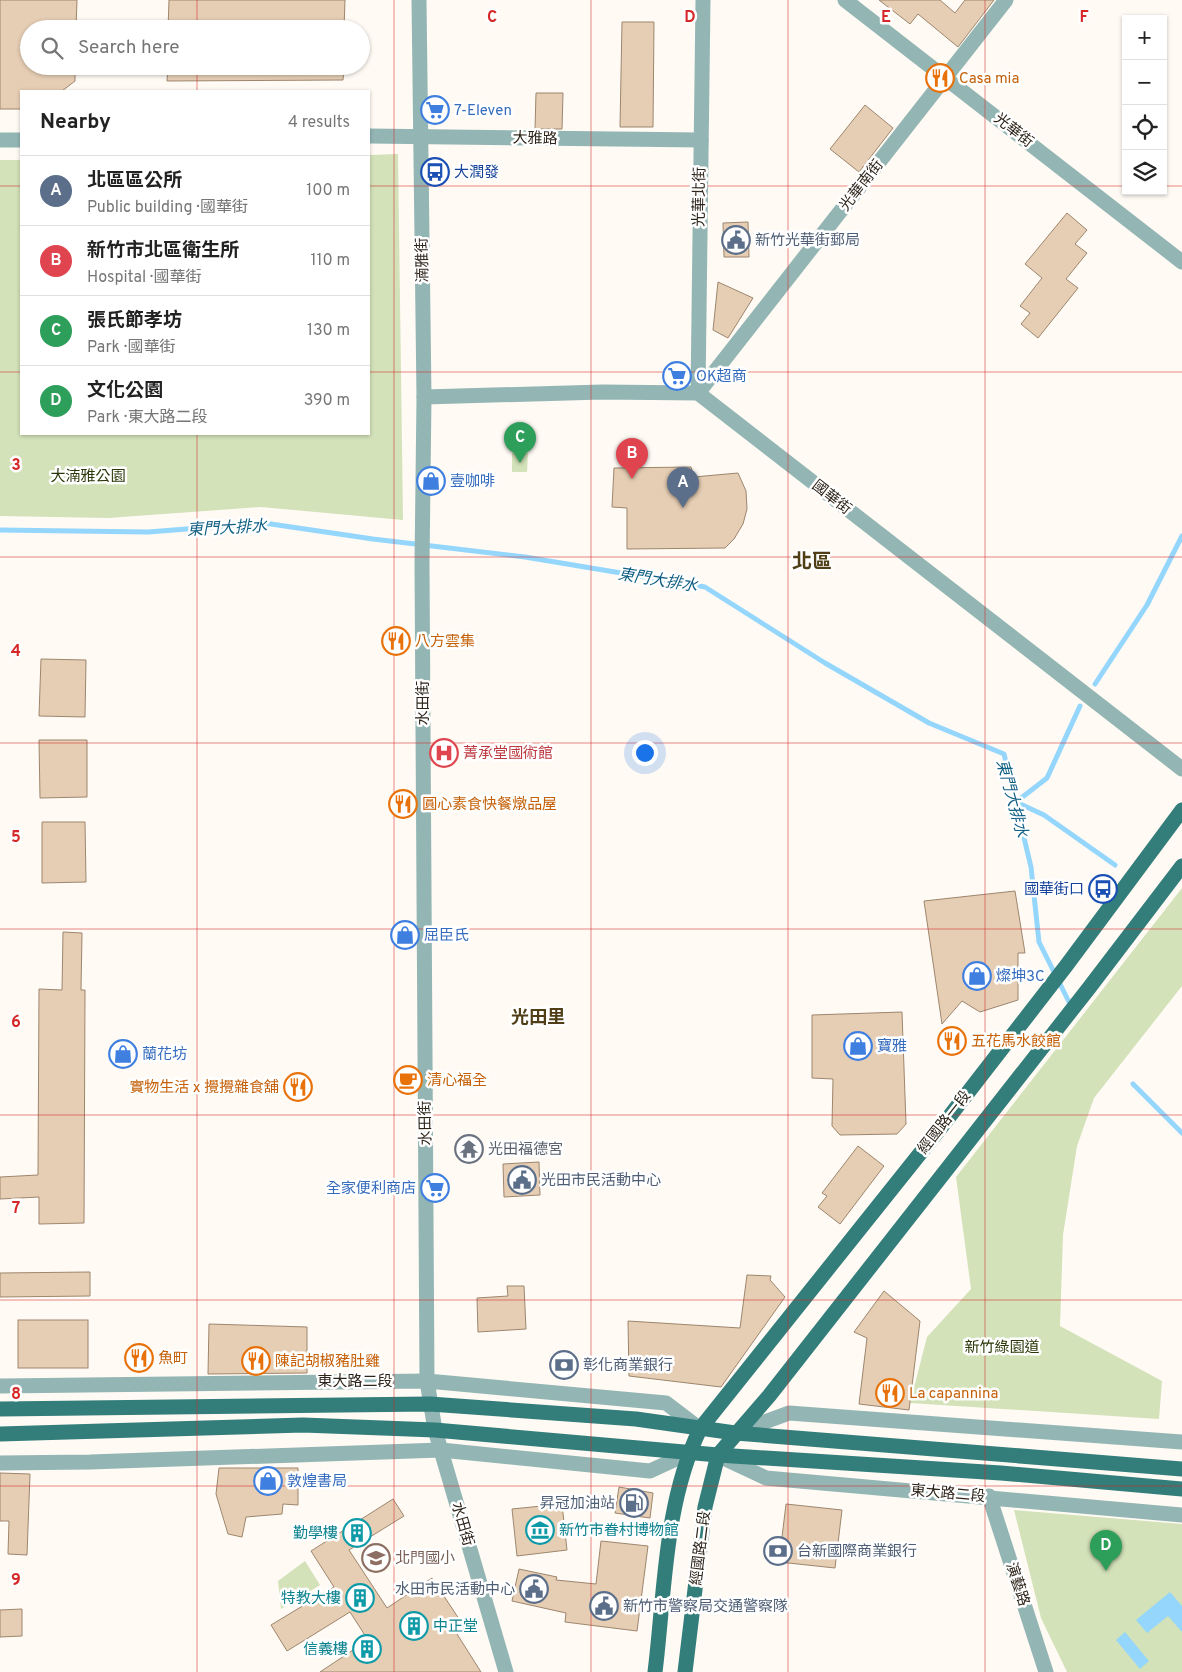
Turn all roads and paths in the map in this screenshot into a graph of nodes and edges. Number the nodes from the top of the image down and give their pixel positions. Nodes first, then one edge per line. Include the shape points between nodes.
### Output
1 (419, 0) edge
2 (702, 0) edge
3 (845, 0) edge
4 (1006, 0) edge
5 (945, 78) junction
6 (370, 136) edge
7 (419, 136) junction
8 (0, 140) edge
9 (20, 140) edge
10 (701, 140) junction
11 (1182, 262) edge
12 (698, 393) junction
13 (424, 397) junction
14 (422, 520) joint
15 (1182, 769) edge
16 (1182, 810) edge
17 (1182, 866) edge
18 (427, 1381) junction
19 (0, 1386) edge
20 (430, 1404) junction
21 (0, 1409) edge
22 (435, 1430) junction
23 (700, 1430) junction
24 (735, 1433) junction
25 (0, 1434) edge
26 (1182, 1442) edge
27 (441, 1450) junction
28 (689, 1453) junction
29 (718, 1455) junction
30 (0, 1462) edge
31 (1182, 1469) edge
32 (1182, 1489) edge
33 (989, 1496) junction
34 (1182, 1514) edge
35 (506, 1672) edge
36 (655, 1672) edge
37 (685, 1672) edge
38 (1046, 1672) edge

1 - 7 street, 湳雅街
2 - 10 street, 光華北街
3 - 5 street, 光華街
4 - 5 street, 光華南街
5 - 11 street, 光華街
5 - 12 street, 光華南街
6 - 7 street, 大雅路
7 - 10 street, 大雅路
7 - 13 street, 湳雅街
8 - 9 street
10 - 12 street, 光華北街
12 - 13 street
12 - 15 street, 國華街
13 - 14 street, 湳雅街
14 - 18 street, 水田街
16 - 23 main road, 經國路一段 via 1066,966
17 - 24 main road, 經國路一段 via 1090,988 768,1396
18 - 19 street, 東大路二段
18 - 20 street, 水田街
18 - 23 street, 東大路二段 via 666,1403
20 - 21 main road, 東大路二段
20 - 22 street, 水田街
20 - 23 main road, 東大路二段 via 636,1419
22 - 25 main road, 東大路二段 via 302,1425
22 - 27 street, 水田街
22 - 28 main road, 東大路二段
23 - 24 main road, 東大路二段
23 - 28 main road, 經國路二段
24 - 26 street, 東大路二段 via 790,1413
24 - 29 main road, 經國路一段
24 - 31 main road, 東大路二段
27 - 28 street, 東大路二段 via 650,1471
27 - 30 street, 東大路二段
27 - 35 street, 水田街
28 - 29 main road, 東大路二段
28 - 36 main road, 經國路二段 via 674,1502
29 - 32 main road, 東大路二段 via 1001,1473
29 - 33 street, 東大路二段 via 766,1478
29 - 37 main road, 經國路二段 via 705,1507
33 - 34 street, 東大路二段
33 - 38 street, 演藝路

